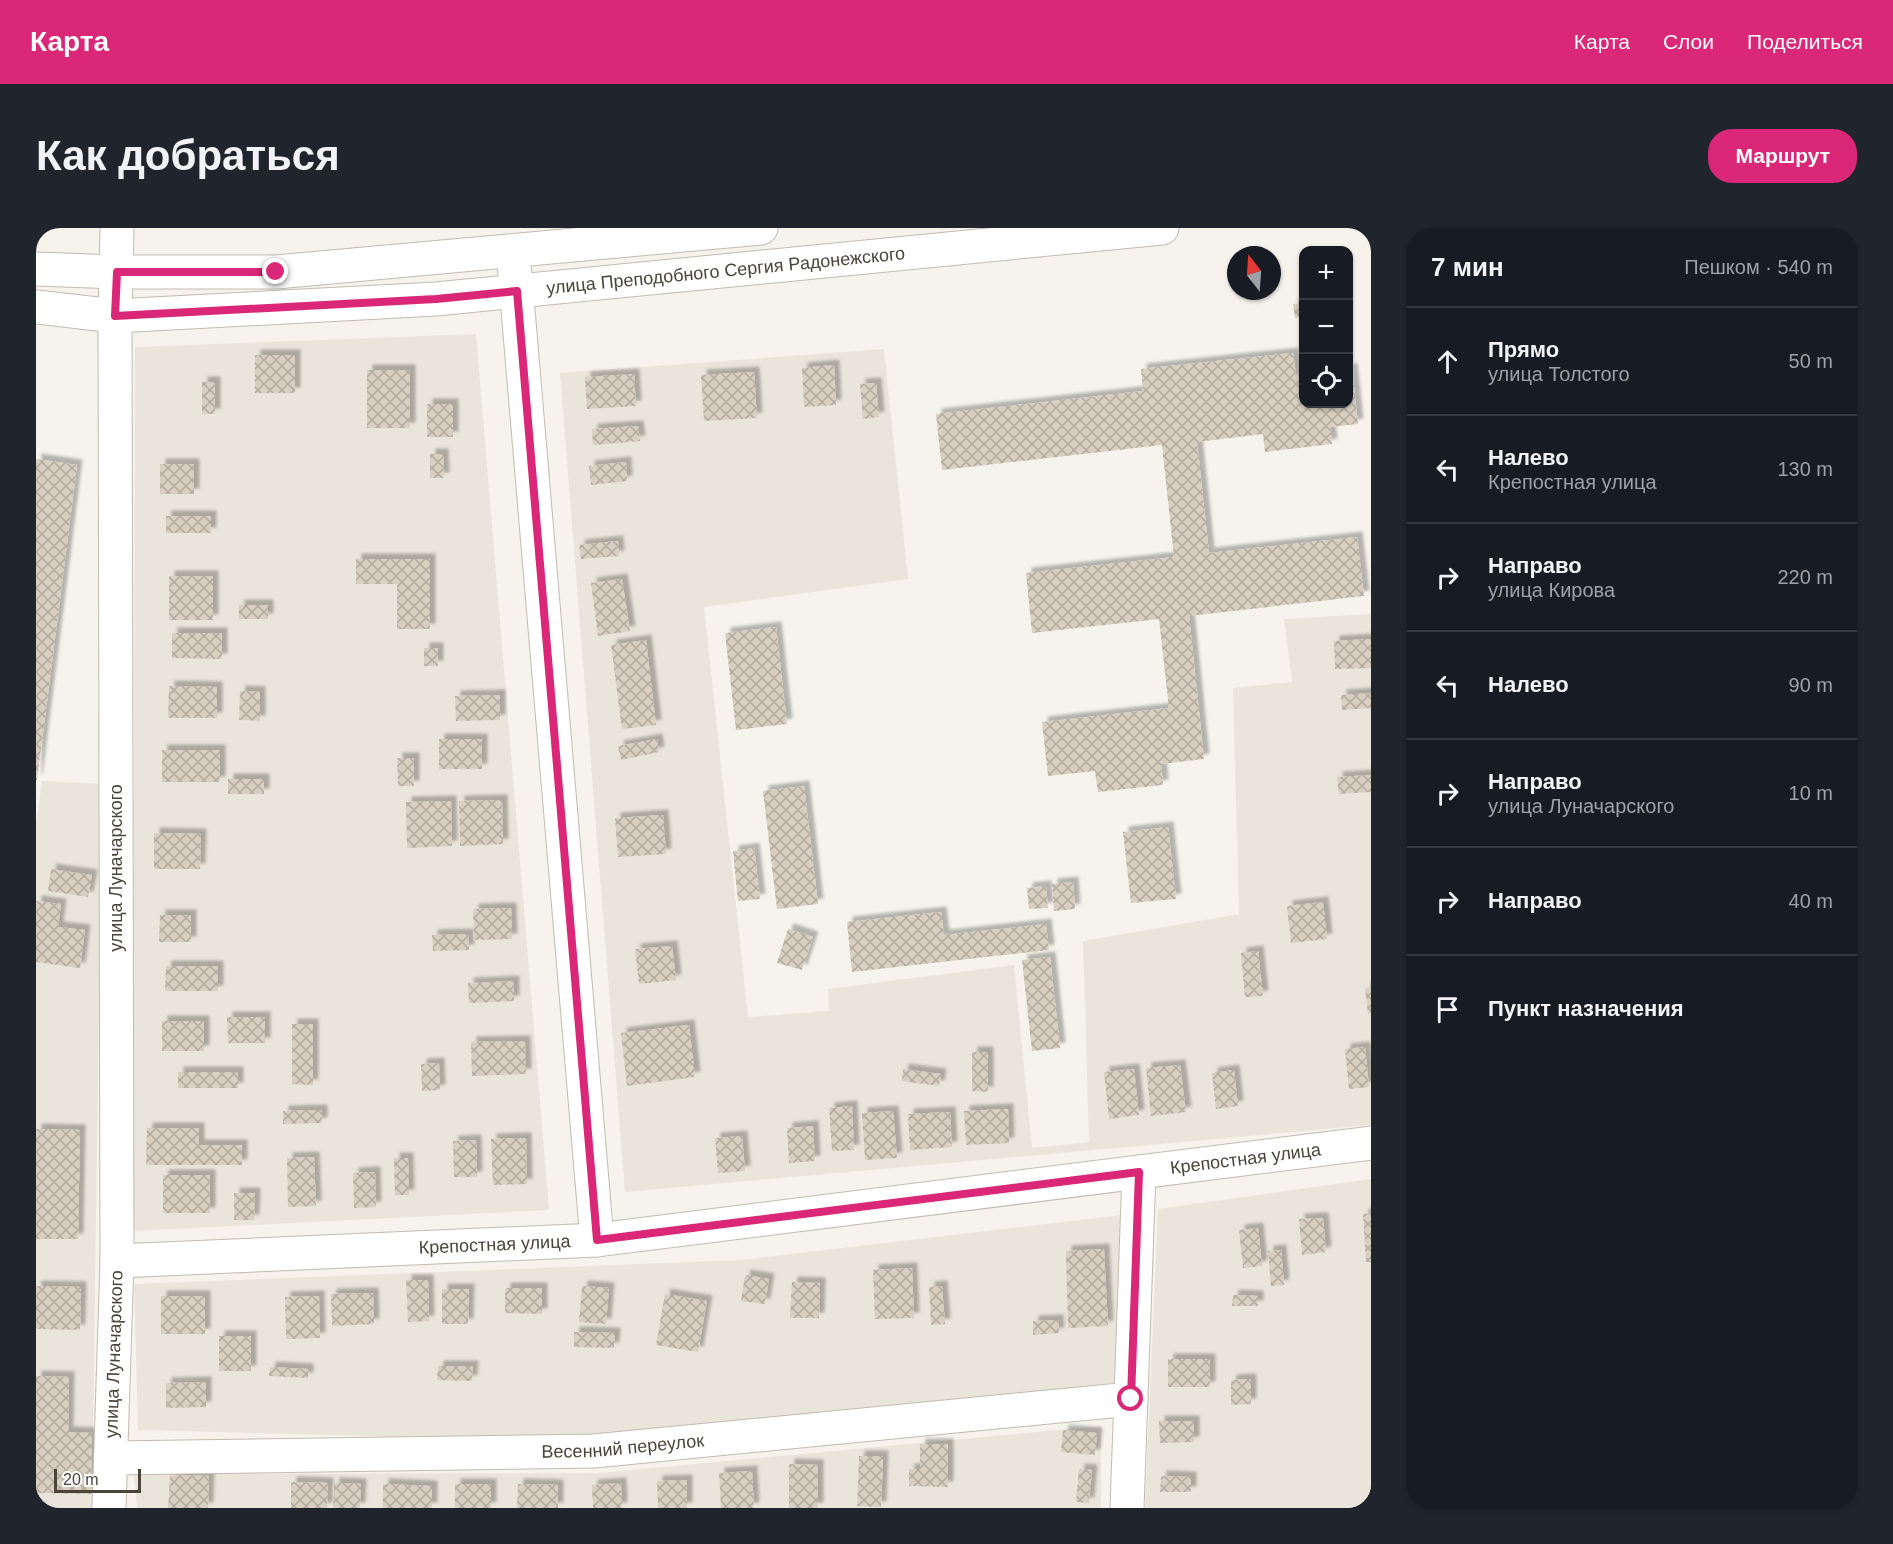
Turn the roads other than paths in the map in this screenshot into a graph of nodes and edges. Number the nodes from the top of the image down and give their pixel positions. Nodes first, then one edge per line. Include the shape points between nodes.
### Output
1 (117, 228) edge
2 (761, 228) edge
3 (1162, 228) edge
4 (513, 251) junction
5 (36, 269) edge
6 (117, 272) junction
7 (517, 291) junction
8 (36, 307) edge
9 (115, 316) junction
10 (1371, 1143) edge
11 (1139, 1172) junction
12 (597, 1240) junction
13 (117, 1261) junction
14 (1131, 1399) junction
15 (111, 1458) junction
16 (109, 1508) edge
17 (1127, 1508) edge

1 - 6 street, улица Луначарского
2 - 4 street
3 - 7 street, улица Преподобного Сергия Радонежского
4 - 6 street via 276,272
4 - 7 street
5 - 6 street
6 - 9 street, улица Луначарского
7 - 9 street, улица Преподобного Сергия Радонежского
7 - 12 street
8 - 9 street, улица Преподобного Сергия Радонежского
9 - 13 street, улица Луначарского
10 - 11 street, Крепостная улица
11 - 12 street, Крепостная улица
11 - 14 street
12 - 13 street, Крепостная улица
13 - 15 street, улица Луначарского
14 - 15 street, Весенний переулок via 594,1451
14 - 17 street
15 - 16 street, улица Луначарского

